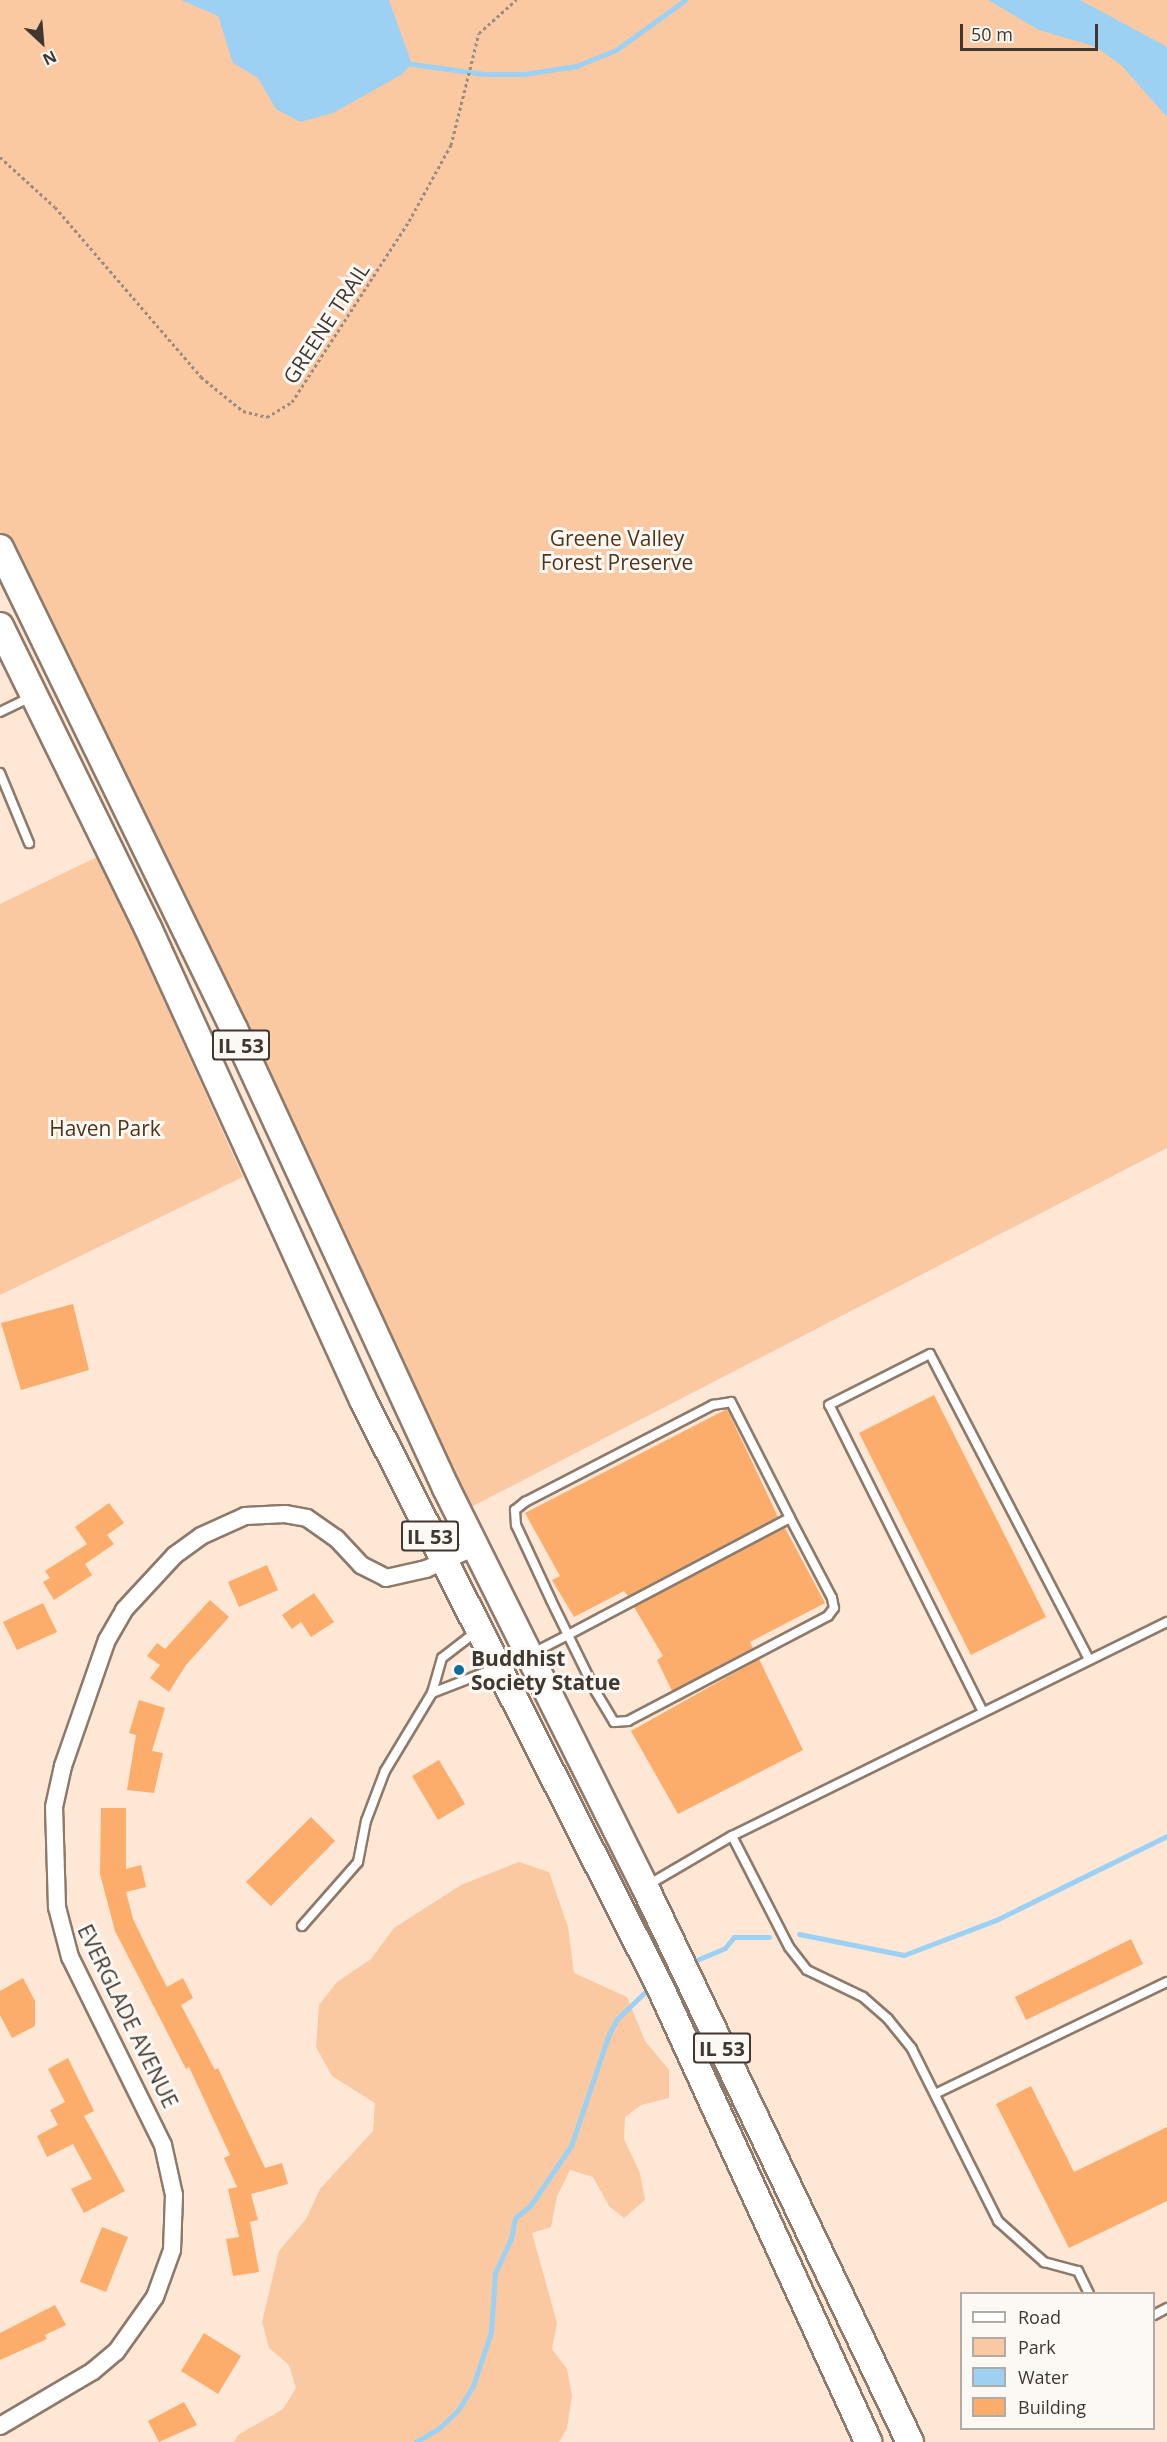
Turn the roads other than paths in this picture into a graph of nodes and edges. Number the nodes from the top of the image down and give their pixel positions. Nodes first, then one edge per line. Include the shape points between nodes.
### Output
1 (0, 548) edge
2 (0, 626) edge
3 (34, 696) junction
4 (0, 712) edge
5 (0, 773) edge
6 (29, 843) dead end
7 (790, 1518) junction
8 (475, 1546) junction
9 (443, 1561) junction
10 (1167, 1622) edge
11 (478, 1631) junction
12 (568, 1635) junction
13 (531, 1655) junction
14 (1089, 1659) junction
15 (496, 1668) junction
16 (432, 1693) junction
17 (983, 1712) junction
18 (732, 1836) junction
19 (645, 1887) junction
20 (302, 1926) dead end
21 (1167, 1982) edge
22 (937, 2093) junction
23 (1088, 2292) edge
24 (0, 2426) edge
25 (868, 2442) edge
26 (910, 2442) edge

1 - 8 main road, IL 53 via 234,1029
2 - 3 main road, IL 53
3 - 4 lane
3 - 9 main road, IL 53 via 148,928 363,1400
5 - 6 lane
7 - 12 lane
7 - 12 lane via 832,1598 834,1608 817,1621 621,1723 608,1716
7 - 12 lane via 731,1402 714,1405 525,1502 515,1510 516,1525
8 - 9 street, EVERGLADE AVENUE
8 - 13 main road, IL 53
9 - 11 main road, IL 53
9 - 24 street, EVERGLADE AVENUE via 408,1575 387,1578 361,1565 336,1538 307,1518 285,1514 245,1516 201,1536 175,1555 124,1610 107,1640 63,1766 54,1807 57,1907 70,1957 163,2145 174,2195 172,2250 155,2297 116,2352 93,2371
10 - 14 lane
11 - 15 main road, IL 53
11 - 16 lane via 442,1658
12 - 13 lane
13 - 19 main road, IL 53
14 - 17 lane
14 - 17 lane via 930,1354 829,1405
15 - 16 lane
15 - 25 main road, IL 53 via 661,1989
16 - 20 lane via 385,1771 366,1821 358,1862
17 - 18 lane
18 - 19 lane
18 - 22 lane via 801,1963 832,1985 863,1998 888,2019 912,2049
19 - 26 main road, IL 53
21 - 22 lane
22 - 23 lane via 998,2221 1044,2262 1078,2271

